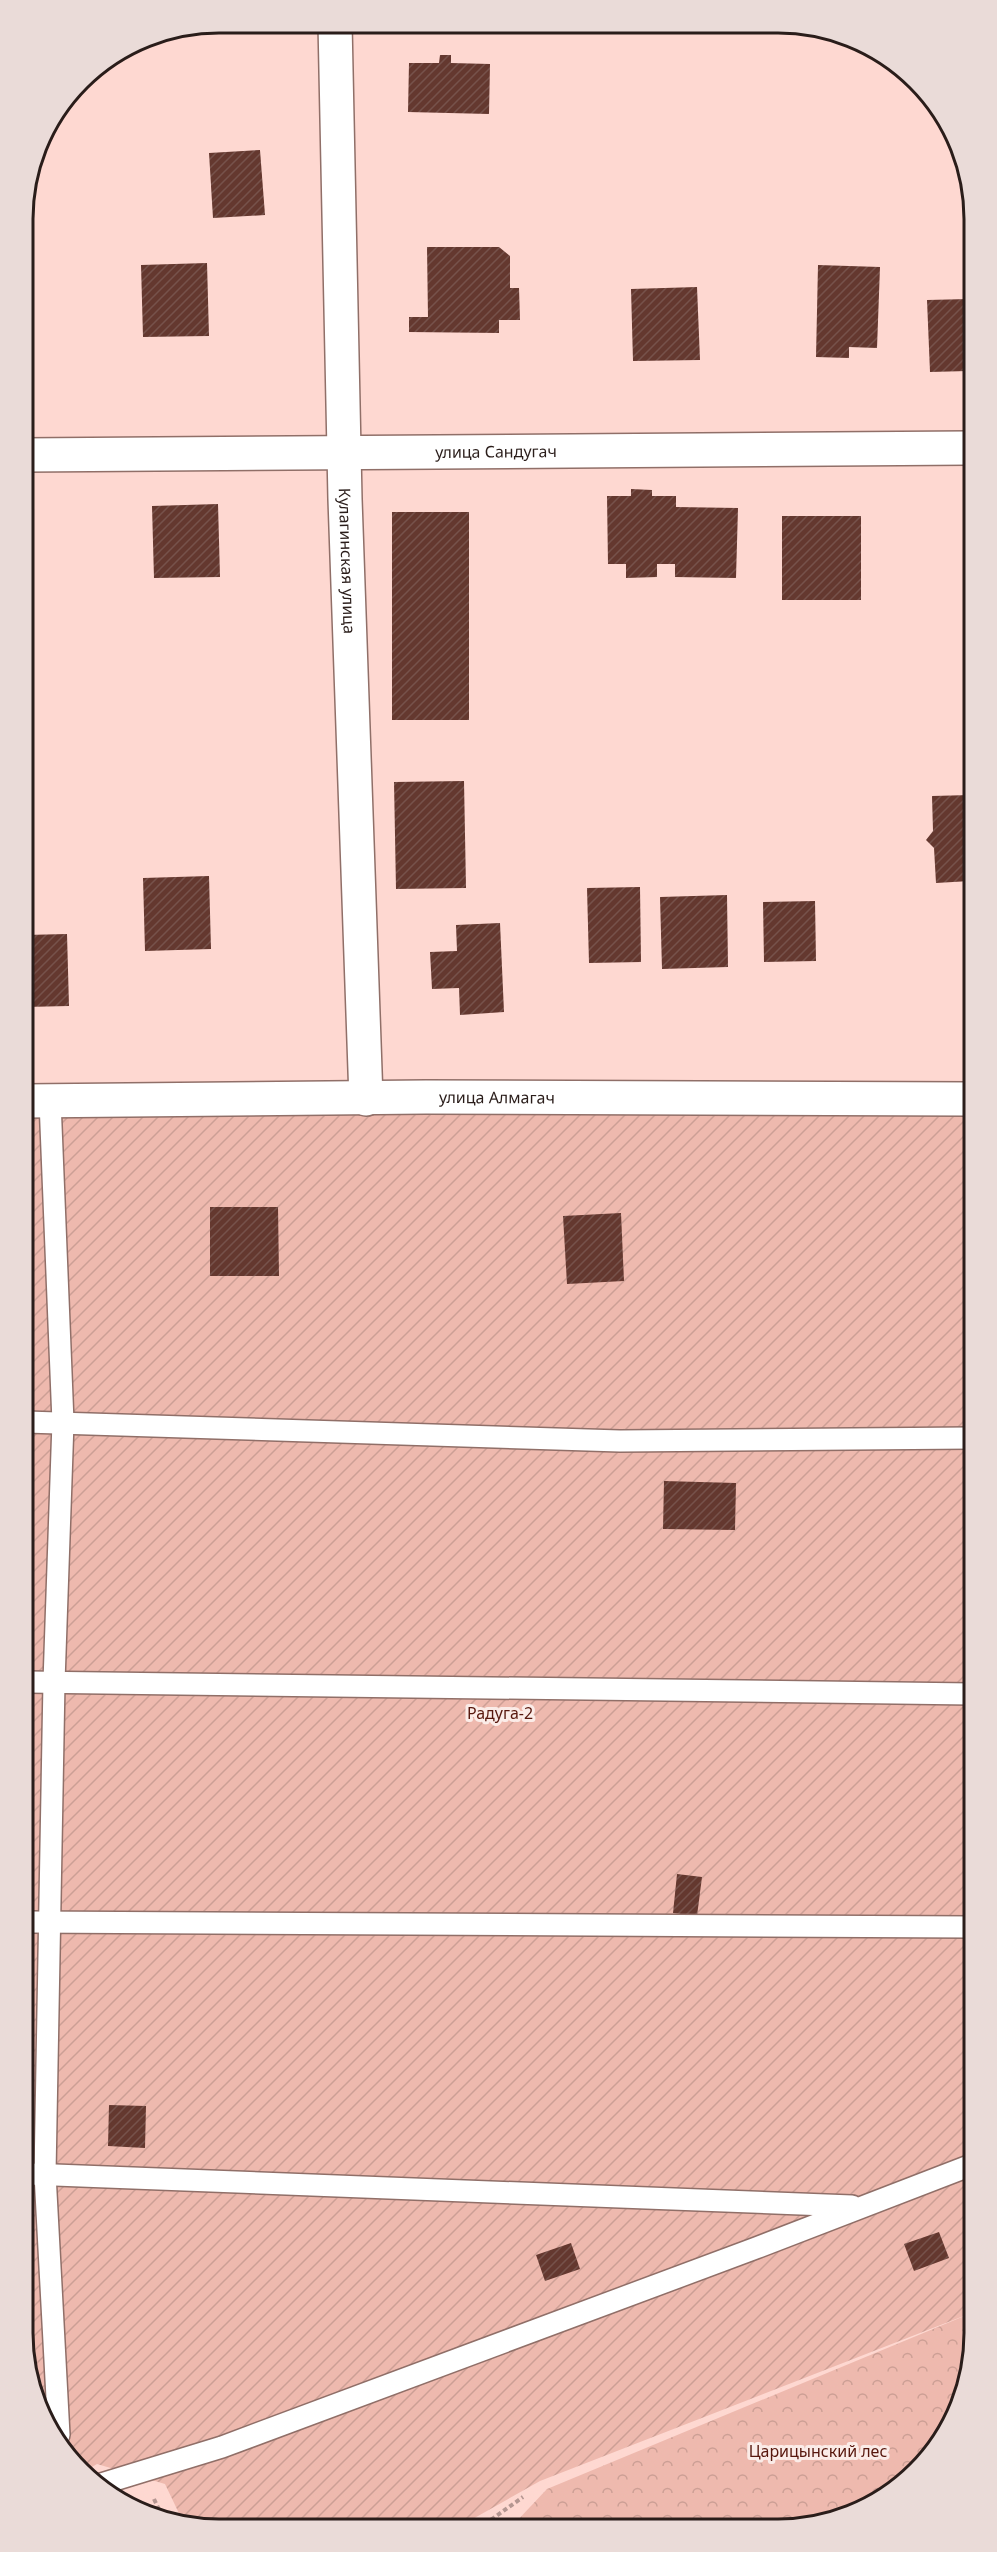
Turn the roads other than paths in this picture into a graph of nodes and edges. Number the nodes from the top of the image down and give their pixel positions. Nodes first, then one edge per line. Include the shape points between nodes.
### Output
1 (335, 33) edge
2 (964, 448) edge
3 (345, 451) junction
4 (33, 455) edge
5 (366, 1099) junction
6 (964, 1099) edge
7 (38, 1101) edge
8 (33, 1422) edge
9 (63, 1422) junction
10 (964, 1438) edge
11 (33, 1682) edge
12 (54, 1682) junction
13 (964, 1694) edge
14 (33, 1922) edge
15 (49, 1922) junction
16 (964, 1927) edge
17 (964, 2168) edge
18 (37, 2174) edge
19 (862, 2207) junction
20 (56, 2422) edge
21 (108, 2482) edge

1 - 3 street, Кулагинская улица
2 - 3 street, улица Сандугач
3 - 4 street, улица Сандугач
3 - 5 street, Кулагинская улица
5 - 6 street, улица Алмагач
5 - 7 street, улица Алмагач
7 - 9 lane
8 - 9 lane
9 - 10 lane via 620,1442
9 - 12 lane
11 - 12 lane
12 - 13 lane
12 - 15 lane
14 - 15 lane
15 - 16 lane
15 - 18 lane
17 - 19 lane
18 - 19 lane
18 - 20 lane
19 - 21 lane via 234,2442

